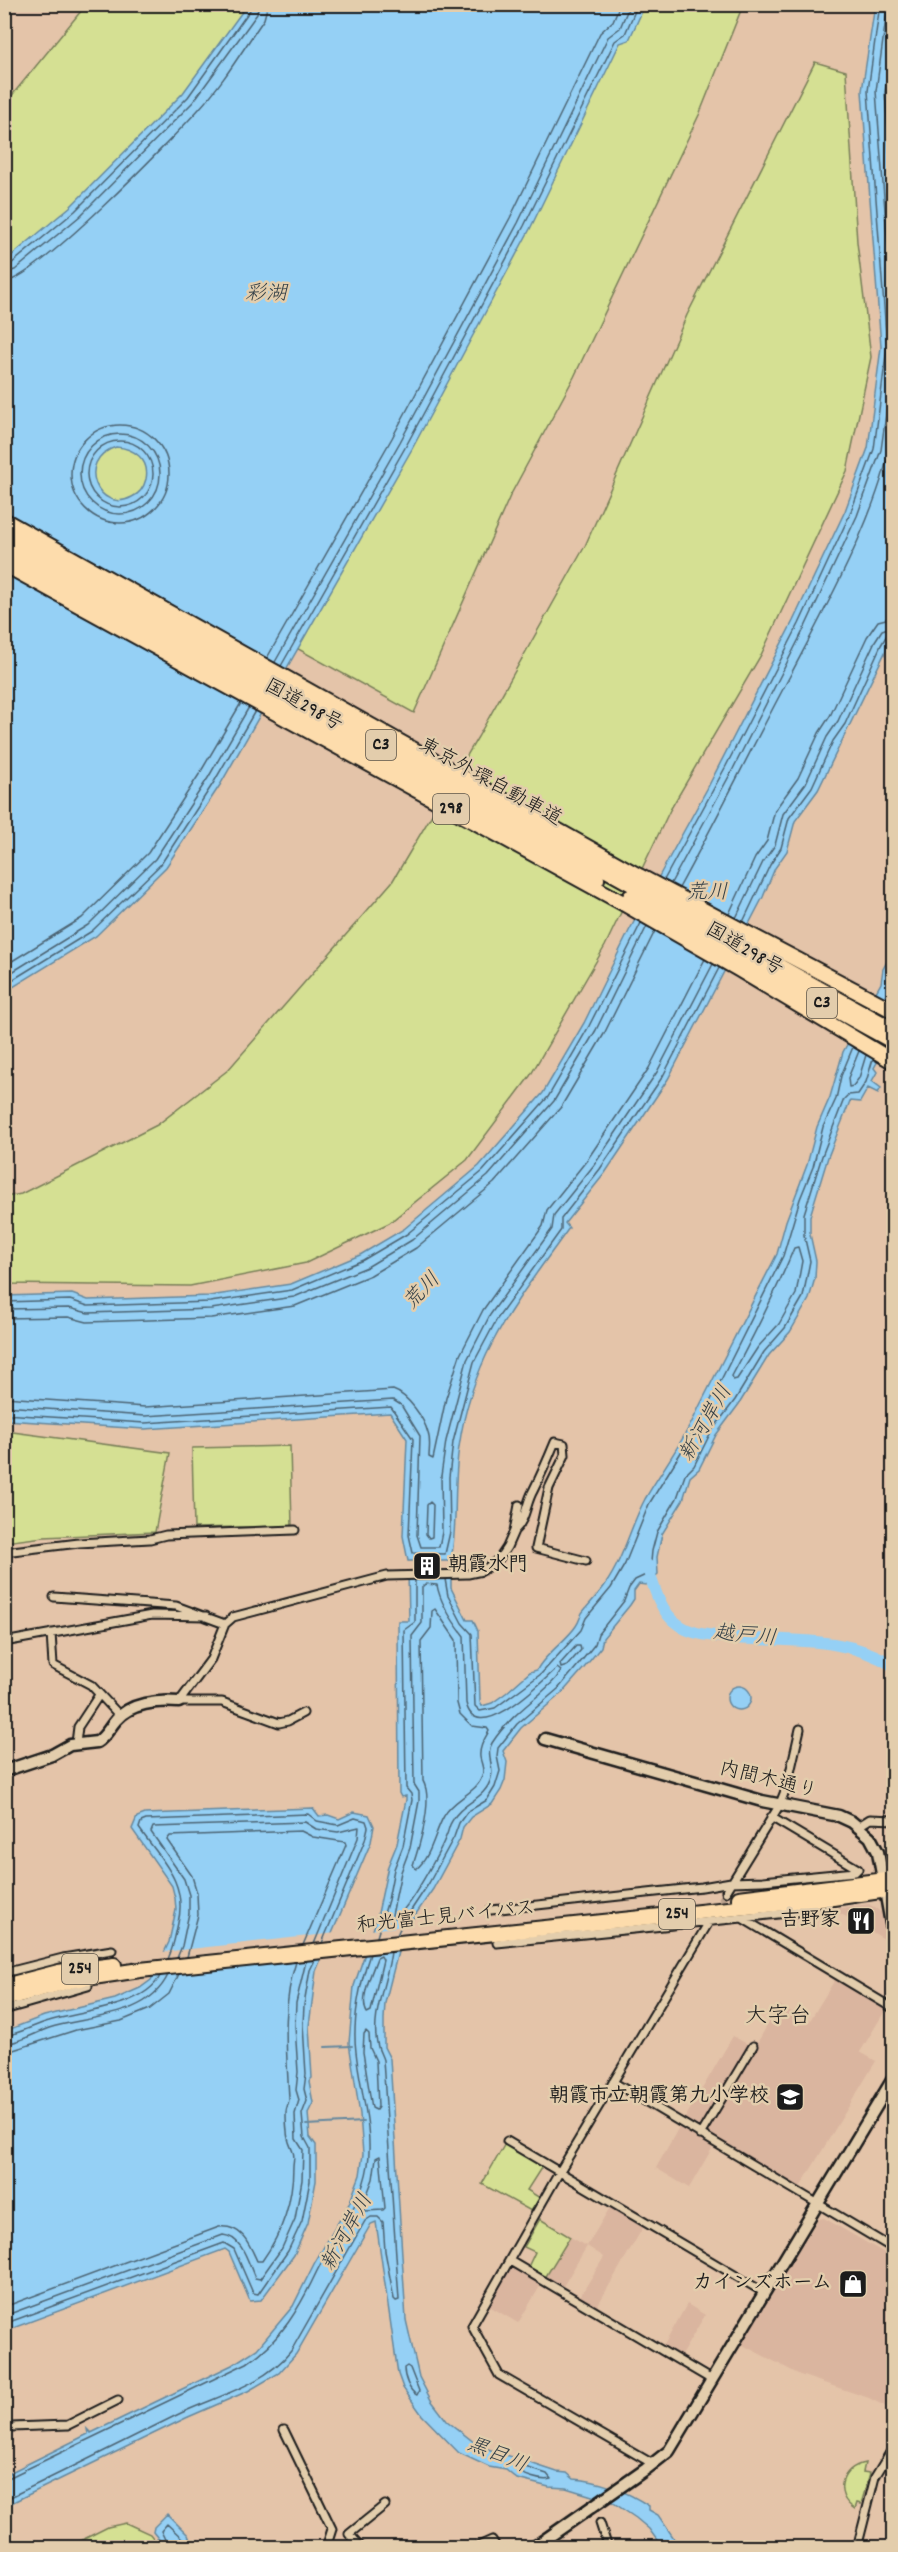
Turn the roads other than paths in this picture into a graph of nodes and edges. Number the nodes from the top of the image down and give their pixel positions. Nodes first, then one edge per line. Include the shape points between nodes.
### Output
1 (4, 520) edge
2 (4, 535) edge
3 (4, 548) edge
4 (4, 564) edge
5 (808, 988) junction
6 (894, 1011) edge
7 (894, 1021) edge
8 (894, 1030) edge
9 (894, 1041) edge
10 (894, 1050) edge
11 (894, 1062) edge
12 (519, 1505) dead end
13 (295, 1530) dead end
14 (514, 1531) junction
15 (4, 1552) edge
16 (586, 1561) dead end
17 (54, 1597) dead end
18 (206, 1616) junction
19 (225, 1624) junction
20 (51, 1633) junction
21 (4, 1642) edge
22 (99, 1695) junction
23 (179, 1702) junction
24 (303, 1713) dead end
25 (120, 1716) junction
26 (801, 1729) dead end
27 (548, 1740) dead end
28 (76, 1743) junction
29 (4, 1771) edge
30 (779, 1806) junction
31 (771, 1817) junction
32 (894, 1820) edge
33 (859, 1826) junction
34 (731, 1882) junction
35 (889, 1885) edge
36 (726, 1892) tunnel mouth
37 (804, 1901) junction
38 (491, 1910) dead end
39 (742, 1918) junction
40 (709, 1922) junction
41 (462, 1932) junction
42 (894, 1940) edge
43 (497, 1943) dead end
44 (112, 1950) dead end
45 (154, 1964) junction
46 (4, 1973) edge
47 (4, 1986) edge
48 (88, 1986) dead end
49 (4, 1999) edge
50 (894, 2009) edge
51 (4, 2010) edge
52 (753, 2046) dead end
53 (894, 2077) edge
54 (613, 2082) junction
55 (700, 2135) junction
56 (507, 2141) dead end
57 (560, 2171) junction
58 (819, 2204) junction
59 (894, 2249) edge
60 (510, 2261) junction
61 (765, 2293) junction
62 (712, 2380) junction
63 (118, 2400) dead end
64 (4, 2429) edge
65 (284, 2430) dead end
66 (894, 2446) edge
67 (653, 2464) junction
68 (386, 2505) dead end
69 (600, 2523) dead end
70 (326, 2547) edge
71 (362, 2547) edge
72 (474, 2547) edge
73 (497, 2547) edge
74 (533, 2547) edge
75 (608, 2547) edge
76 (857, 2547) edge

1 - 6 highway, 国道298号 / 298 via 639,876
2 - 5 highway, 東京外環自動車道 / C3
3 - 5 highway, 東京外環自動車道 / C3
4 - 11 highway, 国道298号 / 298 via 623,903
5 - 7 highway
5 - 8 highway, 東京外環自動車道 / C3
5 - 9 highway, 東京外環自動車道 / C3
5 - 10 highway
12 - 14 street
13 - 15 street via 166,1535
14 - 16 street via 555,1442 561,1443 565,1455 549,1488 536,1548
14 - 19 street via 503,1554 482,1571 387,1576 238,1614
17 - 18 street via 176,1606
18 - 19 street
18 - 20 street via 152,1615
19 - 23 street via 212,1659
20 - 21 street
20 - 22 street via 53,1665 91,1685
22 - 25 street
22 - 28 street via 78,1727
23 - 24 street via 222,1702 279,1723
23 - 25 street via 151,1702
25 - 28 street via 99,1740
26 - 30 street
27 - 30 street, 内間木通り
28 - 29 street
30 - 31 street
30 - 33 street, 内間木通り via 839,1816
31 - 34 street
31 - 34 street via 858,1869
32 - 33 street via 870,1819
33 - 35 street via 878,1852
34 - 36 street
34 - 38 street
35 - 37 highway, 和光富士見バイパス / 254
35 - 41 highway, 和光富士見バイパス / 254
35 - 42 street
37 - 39 street via 806,1911
37 - 41 highway, 和光富士見バイパス / 254
39 - 40 street
39 - 50 street
40 - 43 street
40 - 54 street
41 - 45 highway, 和光富士見バイパス / 254
44 - 46 street
45 - 47 highway, 和光富士見バイパス / 254 via 58,1972
45 - 49 highway, 和光富士見バイパス / 254
48 - 51 street
52 - 55 street
53 - 58 street
54 - 55 street
54 - 57 street
55 - 58 street
56 - 57 street
57 - 60 street
57 - 61 street
58 - 59 street
58 - 61 street
60 - 62 street
60 - 67 street via 472,2326 499,2375
61 - 62 street
62 - 67 street via 669,2451
63 - 64 street via 68,2425
65 - 70 street via 332,2529
66 - 76 street via 875,2477
67 - 74 street
68 - 71 street via 349,2534
69 - 75 street
72 - 73 street via 492,2540

